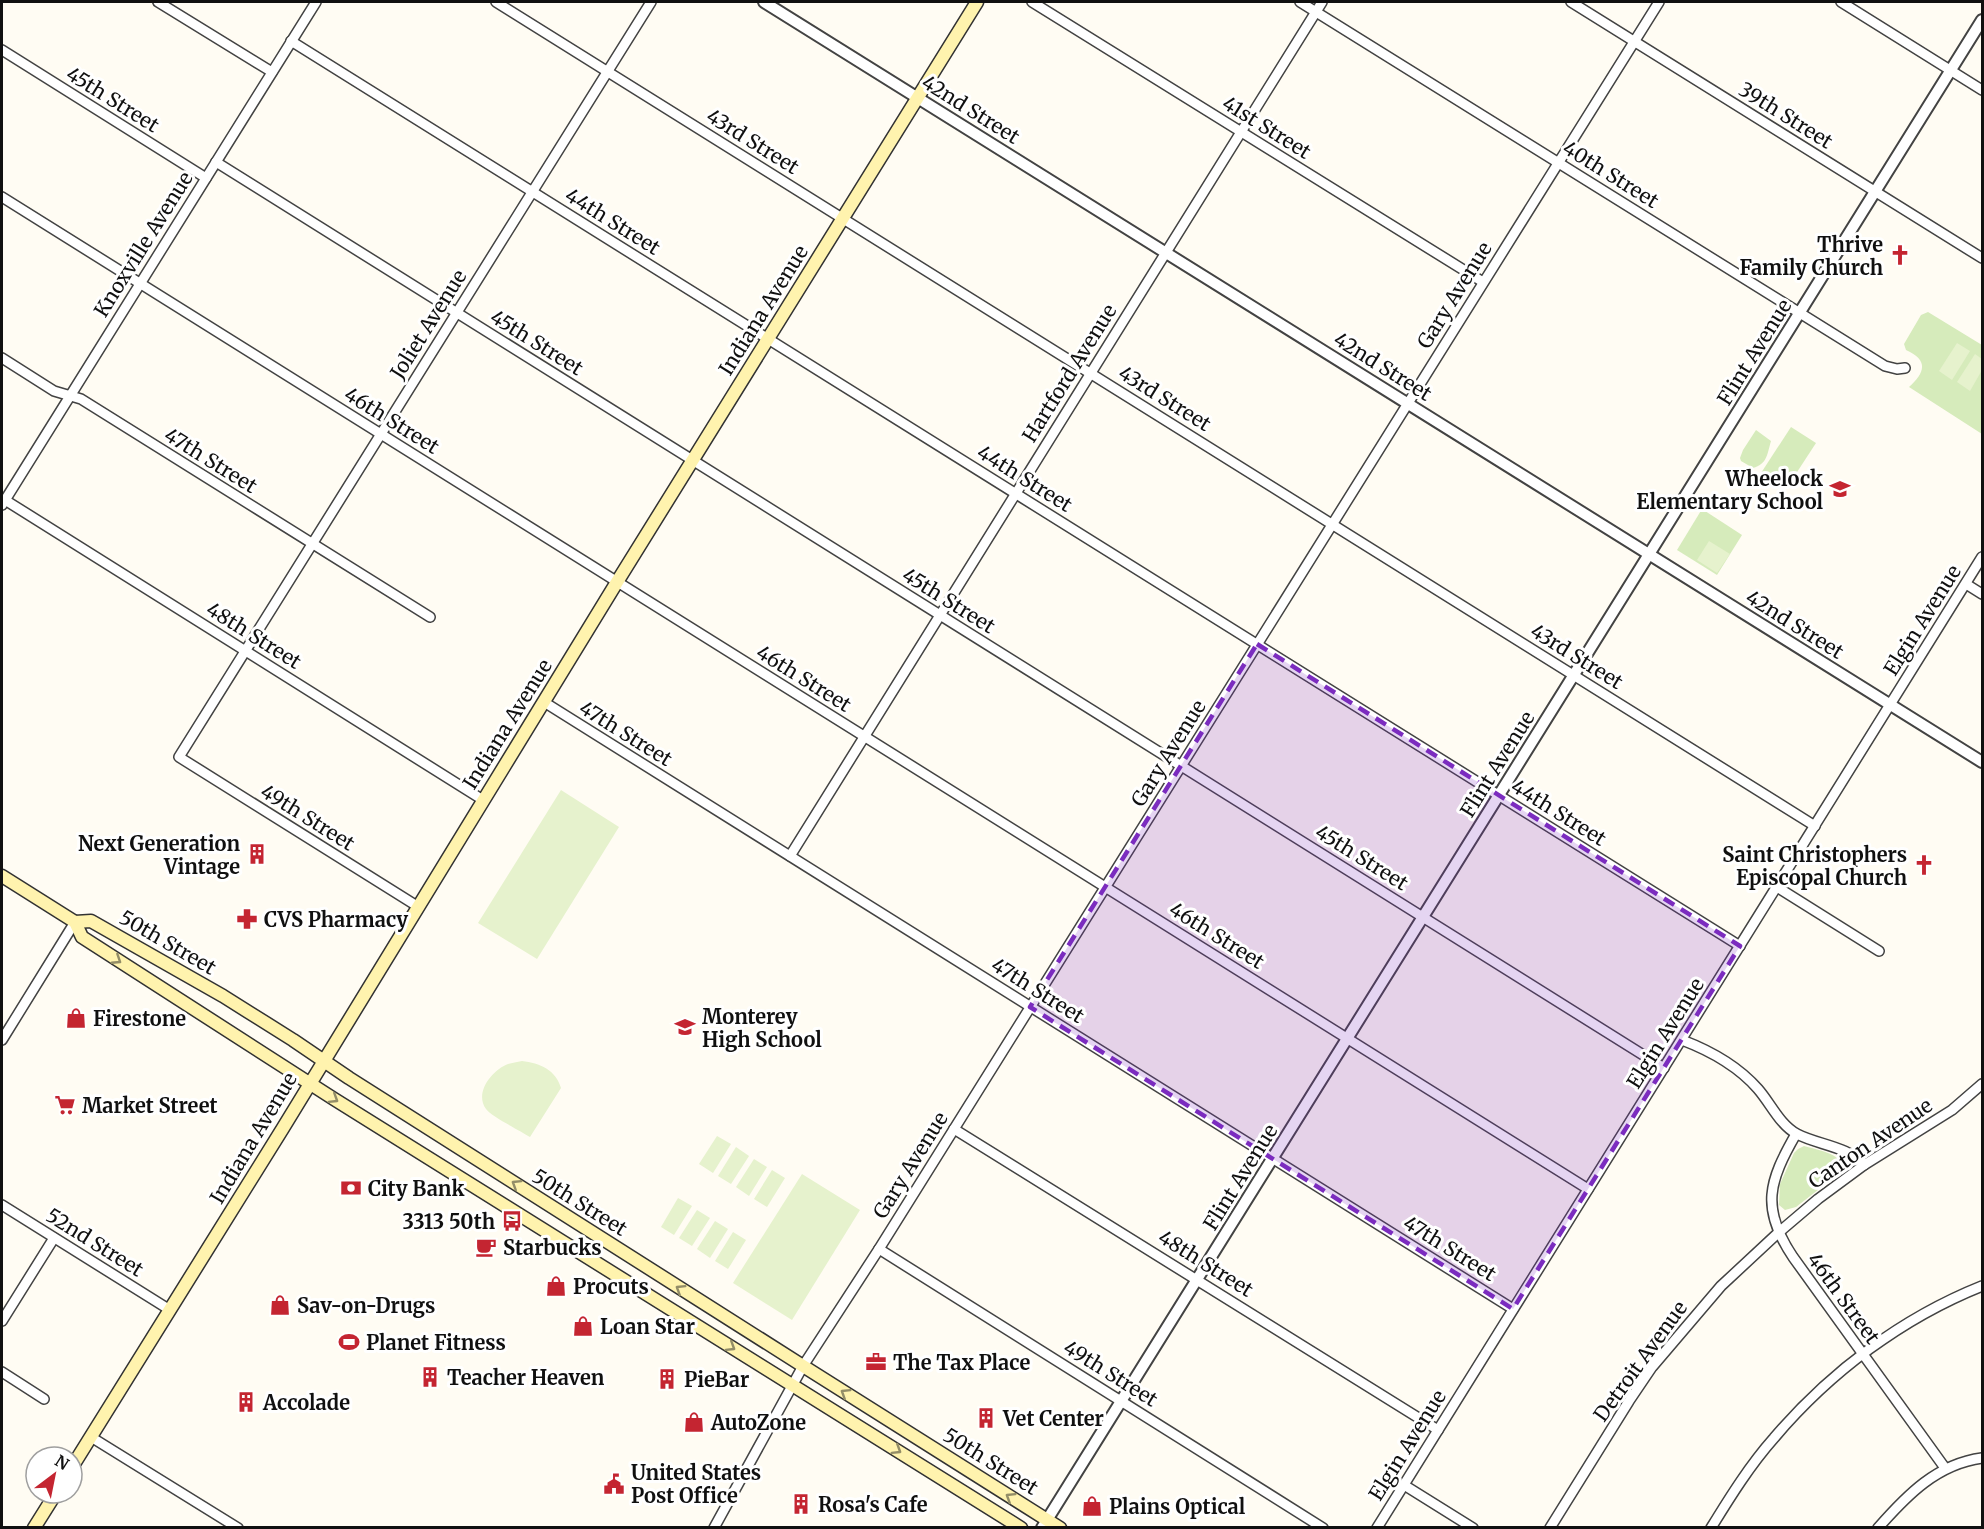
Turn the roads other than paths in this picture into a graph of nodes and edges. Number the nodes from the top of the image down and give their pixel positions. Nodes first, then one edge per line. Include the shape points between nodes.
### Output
1 (158, 2) edge
2 (316, 2) edge
3 (496, 2) edge
4 (651, 2) edge
5 (764, 2) edge
6 (977, 2) edge
7 (1032, 2) edge
8 (1300, 2) edge
9 (1322, 2) edge
10 (1571, 2) edge
11 (1659, 2) edge
12 (1841, 2) edge
13 (1316, 11) junction
14 (1983, 20) edge
15 (291, 41) junction
16 (1635, 41) junction
17 (2, 50) edge
18 (1951, 70) junction
19 (607, 71) junction
20 (272, 72) junction
21 (1983, 90) edge
22 (918, 97) junction
23 (1241, 132) junction
24 (216, 162) junction
25 (1559, 163) junction
26 (206, 178) junction
27 (1875, 191) junction
28 (532, 192) junction
29 (2, 197) edge
30 (843, 218) junction
31 (1166, 252) junction
32 (1983, 258) edge
33 (1483, 282) junction
34 (140, 284) junction
35 (456, 313) junction
36 (1799, 313) junction
37 (768, 338) junction
38 (2, 358) edge
39 (1905, 368) dead end
40 (1091, 373) junction
41 (70, 396) junction
42 (1408, 403) junction
43 (381, 434) junction
44 (692, 460) junction
45 (1016, 493) junction
46 (3, 503) edge
47 (1332, 524) junction
48 (312, 544) junction
49 (1649, 554) junction
50 (1983, 557) edge
51 (617, 582) junction
52 (1966, 584) junction
53 (1983, 594) edge
54 (939, 615) junction
55 (430, 617) dead end
56 (1257, 644) junction
57 (246, 651) junction
58 (1574, 675) junction
59 (544, 702) junction
60 (1890, 705) junction
61 (864, 736) junction
62 (179, 757) joint
63 (1983, 762) edge
64 (1181, 766) junction
65 (1498, 795) junction
66 (483, 800) junction
67 (1815, 826) junction
68 (790, 856) junction
69 (2, 876) edge
70 (1105, 887) junction
71 (1777, 887) junction
72 (417, 906) junction
73 (1423, 917) junction
74 (75, 922) junction
75 (1740, 946) junction
76 (1880, 951) dead end
77 (1030, 1007) junction
78 (1347, 1038) junction
79 (2, 1040) edge
80 (1682, 1040) junction
81 (323, 1060) junction
82 (1664, 1068) junction
83 (309, 1083) junction
84 (1983, 1084) edge
85 (954, 1129) junction
86 (1796, 1134) junction
87 (1273, 1158) junction
88 (1864, 1165) junction
89 (1588, 1189) junction
90 (2, 1205) edge
91 (1778, 1233) junction
92 (54, 1238) junction
93 (879, 1249) junction
94 (1197, 1279) junction
95 (1983, 1286) edge
96 (1513, 1309) junction
97 (170, 1310) junction
98 (2, 1321) edge
99 (1863, 1354) junction
100 (802, 1366) junction
101 (2, 1372) edge
102 (792, 1385) junction
103 (44, 1399) dead end
104 (1121, 1401) junction
105 (1438, 1430) junction
106 (91, 1437) junction
107 (84, 1448) edge
108 (1983, 1458) edge
109 (1946, 1468) junction
110 (1404, 1485) junction
111 (48, 1505) edge
112 (1045, 1524) edge
113 (34, 1527) edge
114 (238, 1527) edge
115 (714, 1527) edge
116 (1021, 1527) edge
117 (1060, 1527) edge
118 (1323, 1527) edge
119 (1377, 1527) edge
120 (1473, 1527) edge
121 (1550, 1527) edge
122 (1712, 1527) edge
123 (1878, 1527) edge

1 - 20 street
2 - 15 street, Knoxville Avenue
3 - 19 street, 43rd Street
4 - 19 street, Joliet Avenue
5 - 22 street, 42nd Street
6 - 22 main road, Indiana Avenue
7 - 23 street, 41st Street
8 - 13 street, 40th Street
9 - 13 street, Hartford Avenue
10 - 16 street, 39th Street
11 - 16 street, Gary Avenue
12 - 18 street
13 - 23 street, Hartford Avenue
13 - 25 street, 40th Street
14 - 18 street, Flint Avenue
15 - 20 street, Knoxville Avenue
15 - 28 street, 44th Street
16 - 25 street, Gary Avenue
16 - 27 street, 39th Street
17 - 26 street, 45th Street
18 - 21 street
18 - 27 street, Flint Avenue
19 - 28 street, Joliet Avenue
19 - 30 street, 43rd Street
20 - 24 street, Knoxville Avenue
22 - 30 main road, Indiana Avenue
22 - 31 street, 42nd Street
23 - 31 street, Hartford Avenue
23 - 33 street, 41st Street
24 - 26 street, Knoxville Avenue
24 - 35 street, 45th Street
25 - 33 street, Gary Avenue
25 - 36 street, 40th Street
26 - 34 street, Knoxville Avenue
27 - 32 street, 39th Street
27 - 36 street, Flint Avenue
28 - 35 street, Joliet Avenue
28 - 37 street, 44th Street
29 - 34 street, 46th Street
30 - 37 main road, Indiana Avenue
30 - 40 street, 43rd Street
31 - 40 street, Hartford Avenue
31 - 42 street, 42nd Street
33 - 42 street, Gary Avenue
34 - 41 street, Knoxville Avenue
34 - 43 street, 46th Street
35 - 43 street, Joliet Avenue
35 - 44 street, 45th Street
36 - 39 street, 40th Street via 1885,366
36 - 49 street, Flint Avenue
37 - 44 main road, Indiana Avenue
37 - 45 street, 44th Street
38 - 41 street, 47th Street via 54,391
40 - 45 street, Hartford Avenue
40 - 47 street, 43rd Street
41 - 46 street, Knoxville Avenue
41 - 48 street, 47th Street via 81,399
42 - 47 street, Gary Avenue
42 - 49 street, 42nd Street
43 - 48 street, Joliet Avenue
43 - 51 street, 46th Street
44 - 51 main road, Indiana Avenue
44 - 54 street, 45th Street
45 - 54 street, Hartford Avenue
45 - 56 street, 44th Street
46 - 57 street, 48th Street
47 - 56 street, Gary Avenue
47 - 58 street, 43rd Street
48 - 55 street, 47th Street
48 - 57 street, Joliet Avenue
49 - 58 street, Flint Avenue
49 - 60 street, 42nd Street
50 - 52 street, Elgin Avenue
51 - 59 main road, Indiana Avenue
51 - 61 street, 46th Street
52 - 53 street
52 - 60 street, Elgin Avenue
54 - 61 street, Hartford Avenue
54 - 64 street, 45th Street
56 - 64 street, Gary Avenue
56 - 65 street, 44th Street
57 - 62 street, Joliet Avenue
57 - 66 street, 48th Street
58 - 65 street, Flint Avenue
58 - 67 street, 43rd Street
59 - 66 main road, Indiana Avenue
59 - 68 street, 47th Street
60 - 63 street, 42nd Street
60 - 67 street, Elgin Avenue
61 - 68 street, Hartford Avenue
61 - 70 street, 46th Street
62 - 72 street, 49th Street
64 - 70 street, Gary Avenue
64 - 73 street, 45th Street
65 - 73 street, Flint Avenue
65 - 75 street, 44th Street
66 - 72 main road, Indiana Avenue
67 - 71 street, Elgin Avenue
68 - 77 street, 47th Street
69 - 74 main road, 50th Street
70 - 77 street, Gary Avenue
70 - 78 street, 46th Street
71 - 75 street, Elgin Avenue
71 - 76 street
72 - 81 main road, Indiana Avenue
73 - 78 street, Flint Avenue
73 - 82 street, 45th Street
74 - 79 street
74 - 81 main road, 50th Street via 92,921 223,996
74 -> 83 main road, 50th Street via 82,937
75 - 80 street, Elgin Avenue
77 - 85 street, Gary Avenue
77 - 87 street, 47th Street
78 - 87 street, Flint Avenue
78 - 89 street, 46th Street
80 - 82 street, Elgin Avenue
80 - 86 street via 1718,1056 1748,1078
81 - 83 main road, Indiana Avenue
100 -> 81 main road, 50th Street
82 - 89 street, Elgin Avenue
83 - 97 main road, Indiana Avenue
83 -> 102 main road, 50th Street
84 - 88 street, Canton Avenue via 1953,1110
85 - 93 street, Gary Avenue
85 - 94 street, 48th Street
86 - 88 street via 1850,1154
86 - 91 street, 46th Street via 1773,1183 1772,1209
87 - 94 street, Flint Avenue
87 - 96 street, 47th Street
88 - 91 street, Canton Avenue
89 - 96 street, Elgin Avenue
90 - 92 street, 52nd Street
91 - 99 street, 46th Street
91 - 121 street, Detroit Avenue via 1721,1286 1652,1367
92 - 97 street, 52nd Street
92 - 98 street
93 - 100 street, Gary Avenue
93 - 104 street, 49th Street
94 - 104 street, Flint Avenue
94 - 105 street, 48th Street
95 - 99 street via 1939,1306
96 - 105 street, Elgin Avenue
97 - 106 main road, Indiana Avenue
99 - 109 street, 46th Street
99 - 122 street via 1816,1393 1773,1439
100 - 102 street, Gary Avenue
112 -> 100 main road, 50th Street
101 - 103 street
102 - 115 street, Gary Avenue
102 -> 116 main road, 50th Street
104 - 112 street, Flint Avenue
104 - 118 street, 49th Street
105 - 110 street, Elgin Avenue
106 - 107 main road, Indiana Avenue
106 - 114 street
108 - 109 street
109 - 123 street via 1907,1496
110 - 119 street, Elgin Avenue
110 - 120 street
111 - 113 main road
112 - 117 main road, 50th Street

